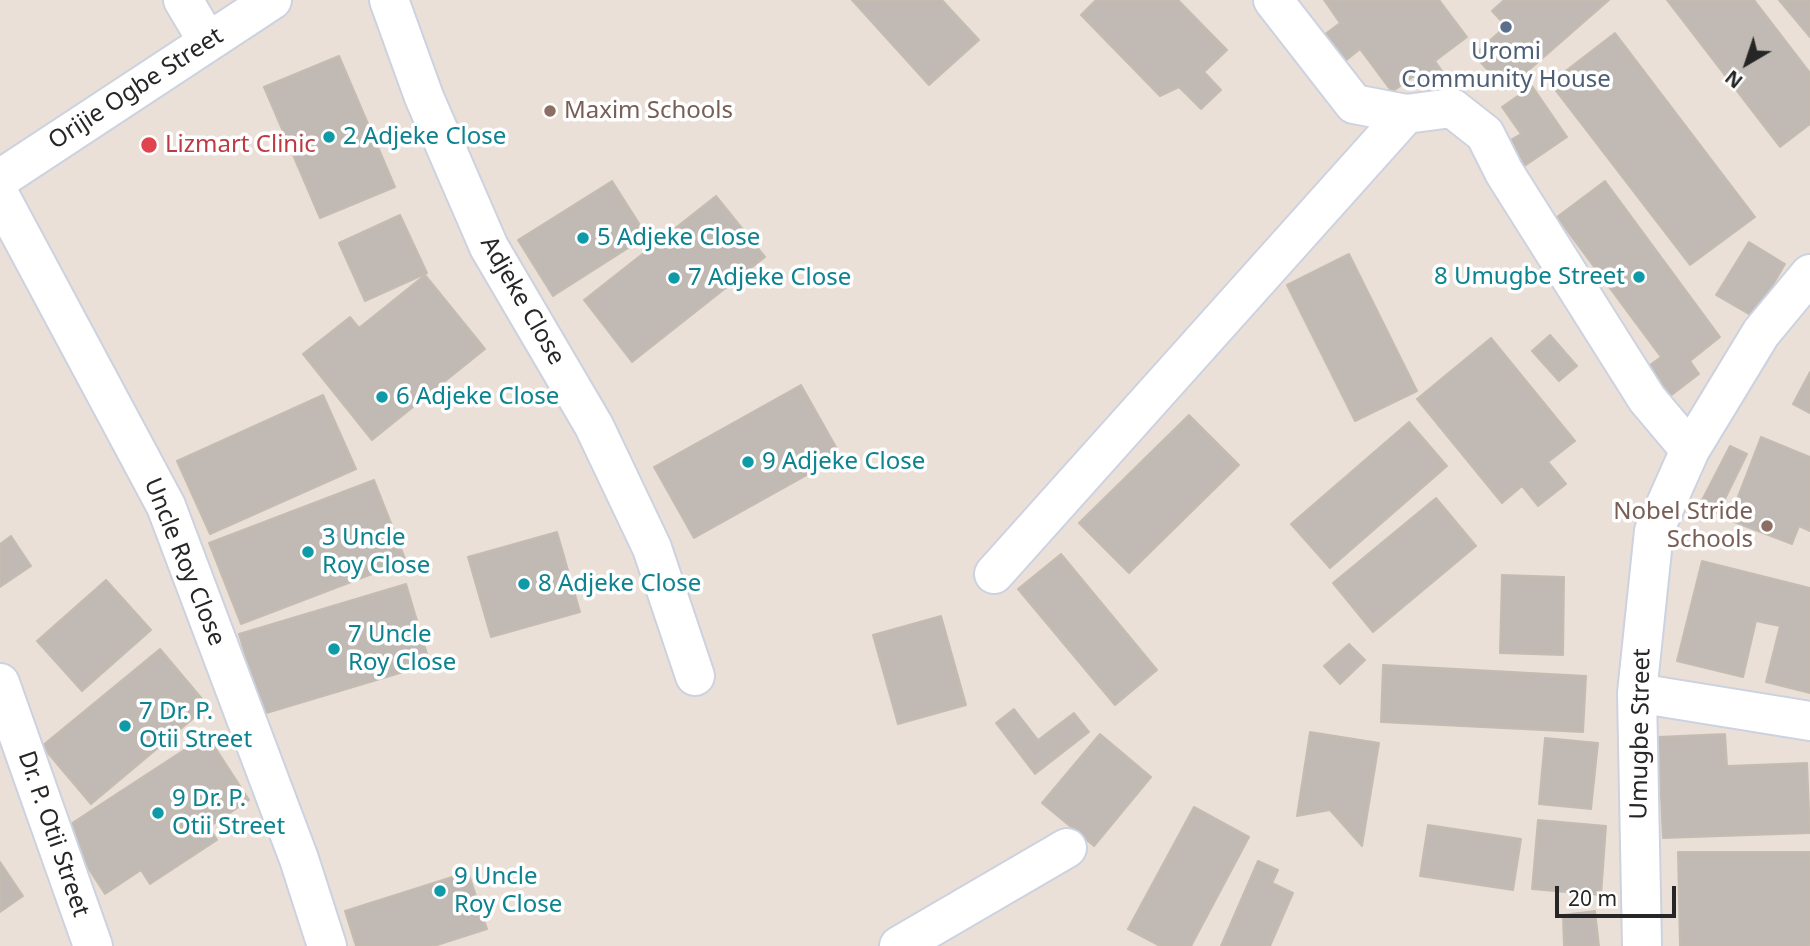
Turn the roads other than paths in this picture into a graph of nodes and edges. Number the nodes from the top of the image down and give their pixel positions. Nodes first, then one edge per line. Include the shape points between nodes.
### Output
1 (183, 0) edge
2 (272, 0) edge
3 (389, 0) edge
4 (1273, 0) edge
5 (208, 42) junction
6 (1405, 114) junction
7 (0, 179) edge
8 (0, 196) edge
9 (1810, 274) edge
10 (1690, 450) junction
11 (994, 573) dead end
12 (695, 676) dead end
13 (0, 683) edge
14 (1637, 693) junction
15 (1810, 721) edge
16 (1067, 848) dead end
17 (93, 946) edge
18 (327, 946) edge
19 (899, 946) edge
20 (1642, 946) edge

1 - 5 street
2 - 5 street, Orijie Ogbe Street
3 - 12 street, Adjeke Close via 424,97 489,247 594,426 652,548
4 - 6 street via 1354,104
5 - 7 street, Orijie Ogbe Street
6 - 10 street via 1452,108 1485,134 1504,172 1647,399
6 - 11 street
8 - 18 street, Uncle Roy Close via 166,506 299,859
9 - 10 street, Umugbe Street via 1760,333
10 - 14 street, Umugbe Street via 1654,531
13 - 17 street, Dr. P. Otii Street
14 - 15 street
14 - 20 street, Umugbe Street
16 - 19 street

